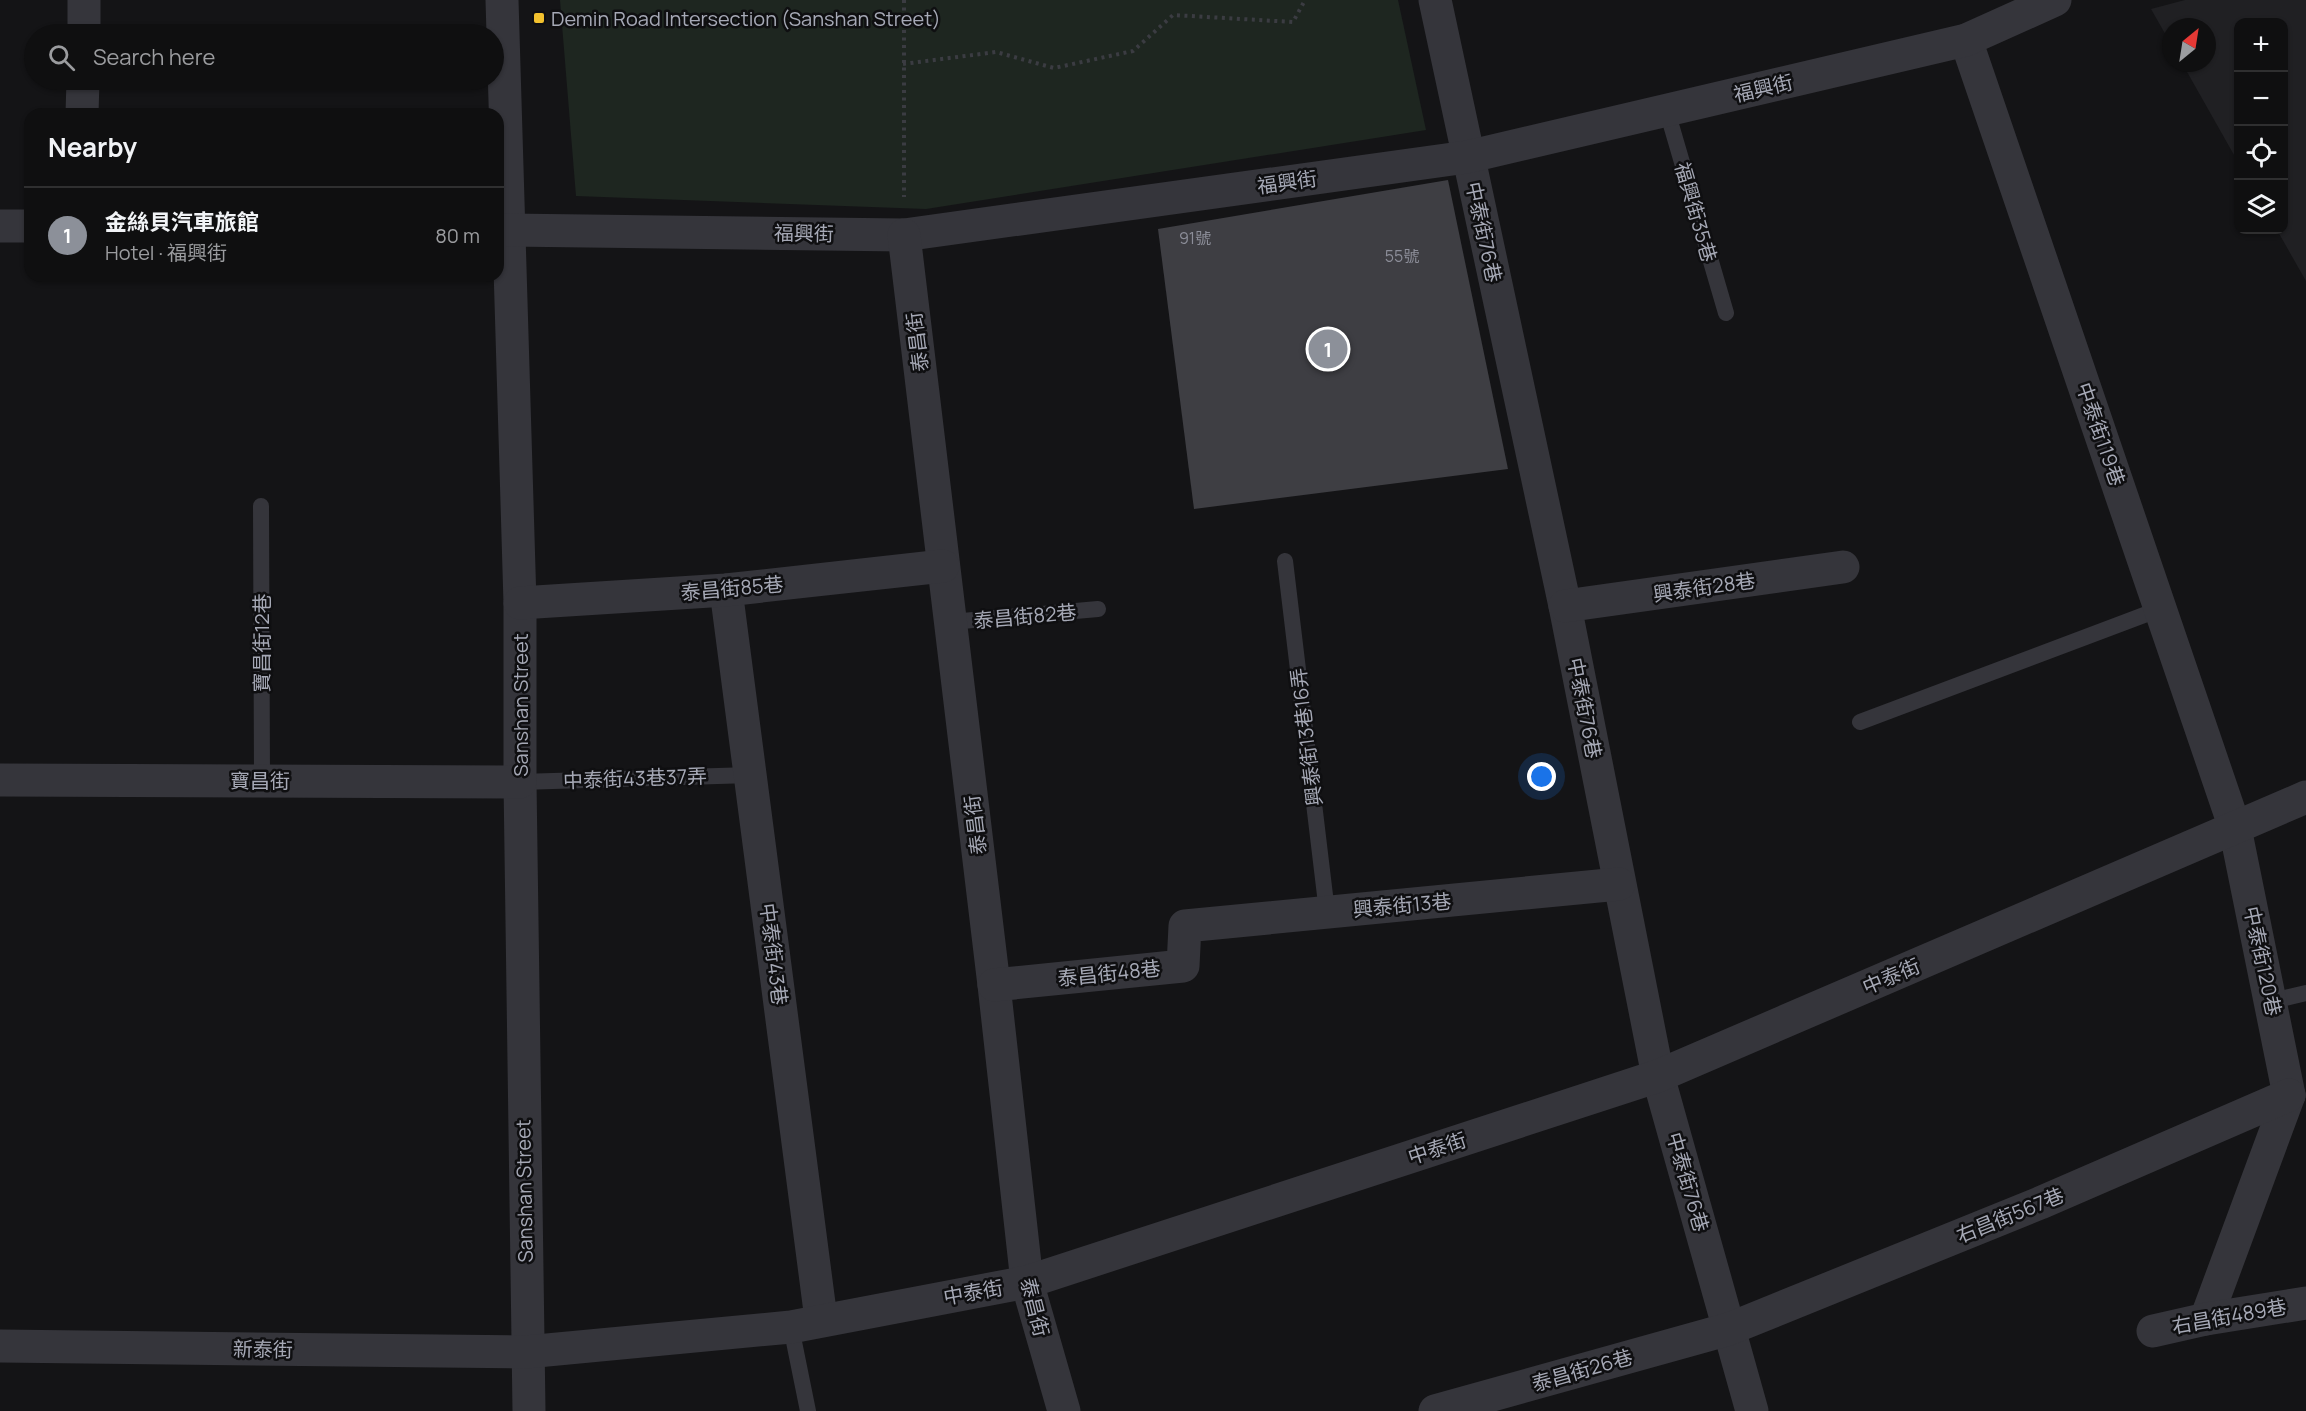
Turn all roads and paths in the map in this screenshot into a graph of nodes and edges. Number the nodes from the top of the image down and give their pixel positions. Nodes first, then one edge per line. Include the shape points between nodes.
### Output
1 (84, 0) edge
2 (502, 0) edge
3 (903, 0) edge
4 (1305, 0) edge
5 (1435, 0) edge
6 (2055, 0) edge
7 (84, 24) edge
8 (502, 24) edge
9 (1966, 40) junction
10 (903, 64) junction
11 (83, 90) edge
12 (502, 90) edge
13 (82, 108) edge
14 (502, 108) edge
15 (1666, 111) junction
16 (1467, 157) junction
17 (0, 226) edge
18 (24, 226) edge
19 (504, 230) edge
20 (904, 235) junction
21 (504, 252) edge
22 (1726, 314) dead end
23 (261, 506) dead end
24 (1285, 561) dead end
25 (943, 566) junction
26 (1843, 567) dead end
27 (726, 590) junction
28 (520, 603) junction
29 (1565, 606) junction
30 (1098, 609) dead end
31 (2160, 609) junction
32 (951, 622) junction
33 (1860, 722) dead end
34 (751, 775) junction
35 (0, 780) edge
36 (262, 780) junction
37 (520, 782) junction
38 (2306, 797) edge
39 (2235, 828) junction
40 (1619, 884) junction
41 (1327, 912) junction
42 (1185, 926) joint
43 (994, 985) junction
44 (2306, 993) edge
45 (2272, 1001) junction
46 (1658, 1076) junction
47 (2297, 1094) edge
48 (1027, 1282) junction
49 (2306, 1302) edge
50 (2206, 1318) junction
51 (806, 1323) junction
52 (1729, 1329) junction
53 (2153, 1331) dead end
54 (0, 1346) edge
55 (526, 1352) junction
56 (529, 1411) edge
57 (808, 1411) edge
58 (1064, 1411) edge
59 (1435, 1411) edge
60 (1752, 1411) edge

1 - 7 street
2 - 8 street, Sanshan Street
3 - 10 path
4 - 10 path via 1293,22 1173,15 1133,51 1054,68 996,52
5 - 16 street, 中泰街76巷
6 - 9 street, 福興街
9 - 15 street, 福興街
9 - 31 street, 中泰街119巷
10 - 20 path
11 - 13 street
12 - 14 street, Sanshan Street
15 - 16 street, 福興街
15 - 22 lane, 福興街35巷
16 - 20 street, 福興街
16 - 29 street, 中泰街76巷
17 - 18 street
19 - 20 street, 福興街
20 - 25 street, 泰昌街
21 - 28 street, Sanshan Street
23 - 36 lane, 寶昌街12巷
24 - 41 lane, 興泰街13巷16弄
25 - 27 street, 泰昌街85巷
25 - 32 street, 泰昌街
26 - 29 street, 興泰街28巷
27 - 28 street, 泰昌街85巷
27 - 34 street, 中泰街43巷
28 - 37 street, Sanshan Street
29 - 40 street, 中泰街76巷
30 - 32 lane, 泰昌街82巷
31 - 33 lane
31 - 39 street, 中泰街119巷
32 - 43 street, 泰昌街
34 - 37 lane, 中泰街43巷37弄
34 - 51 street, 中泰街43巷
35 - 36 street, 寶昌街
36 - 37 street, 寶昌街
37 - 55 street, Sanshan Street
38 - 39 street, 中泰街
39 - 45 street, 中泰街120巷
39 - 46 street, 中泰街
40 - 41 street, 興泰街13巷
40 - 46 street, 中泰街76巷
41 - 42 street, 興泰街13巷
42 - 43 street, 泰昌街48巷 via 1183,966
43 - 48 street, 泰昌街
44 - 45 lane
45 - 47 street, 中泰街120巷
46 - 48 street, 中泰街
46 - 52 street, 中泰街76巷
47 - 50 street
47 - 52 street, 右昌街567巷
48 - 51 street, 中泰街
48 - 58 street, 泰昌街
49 - 50 street, 右昌街489巷
50 - 53 street, 右昌街489巷
51 - 55 street, 中泰街
51 - 57 lane
52 - 59 street, 泰昌街26巷
52 - 60 street, 中泰街76巷
54 - 55 street, 新泰街
55 - 56 street, Sanshan Street

